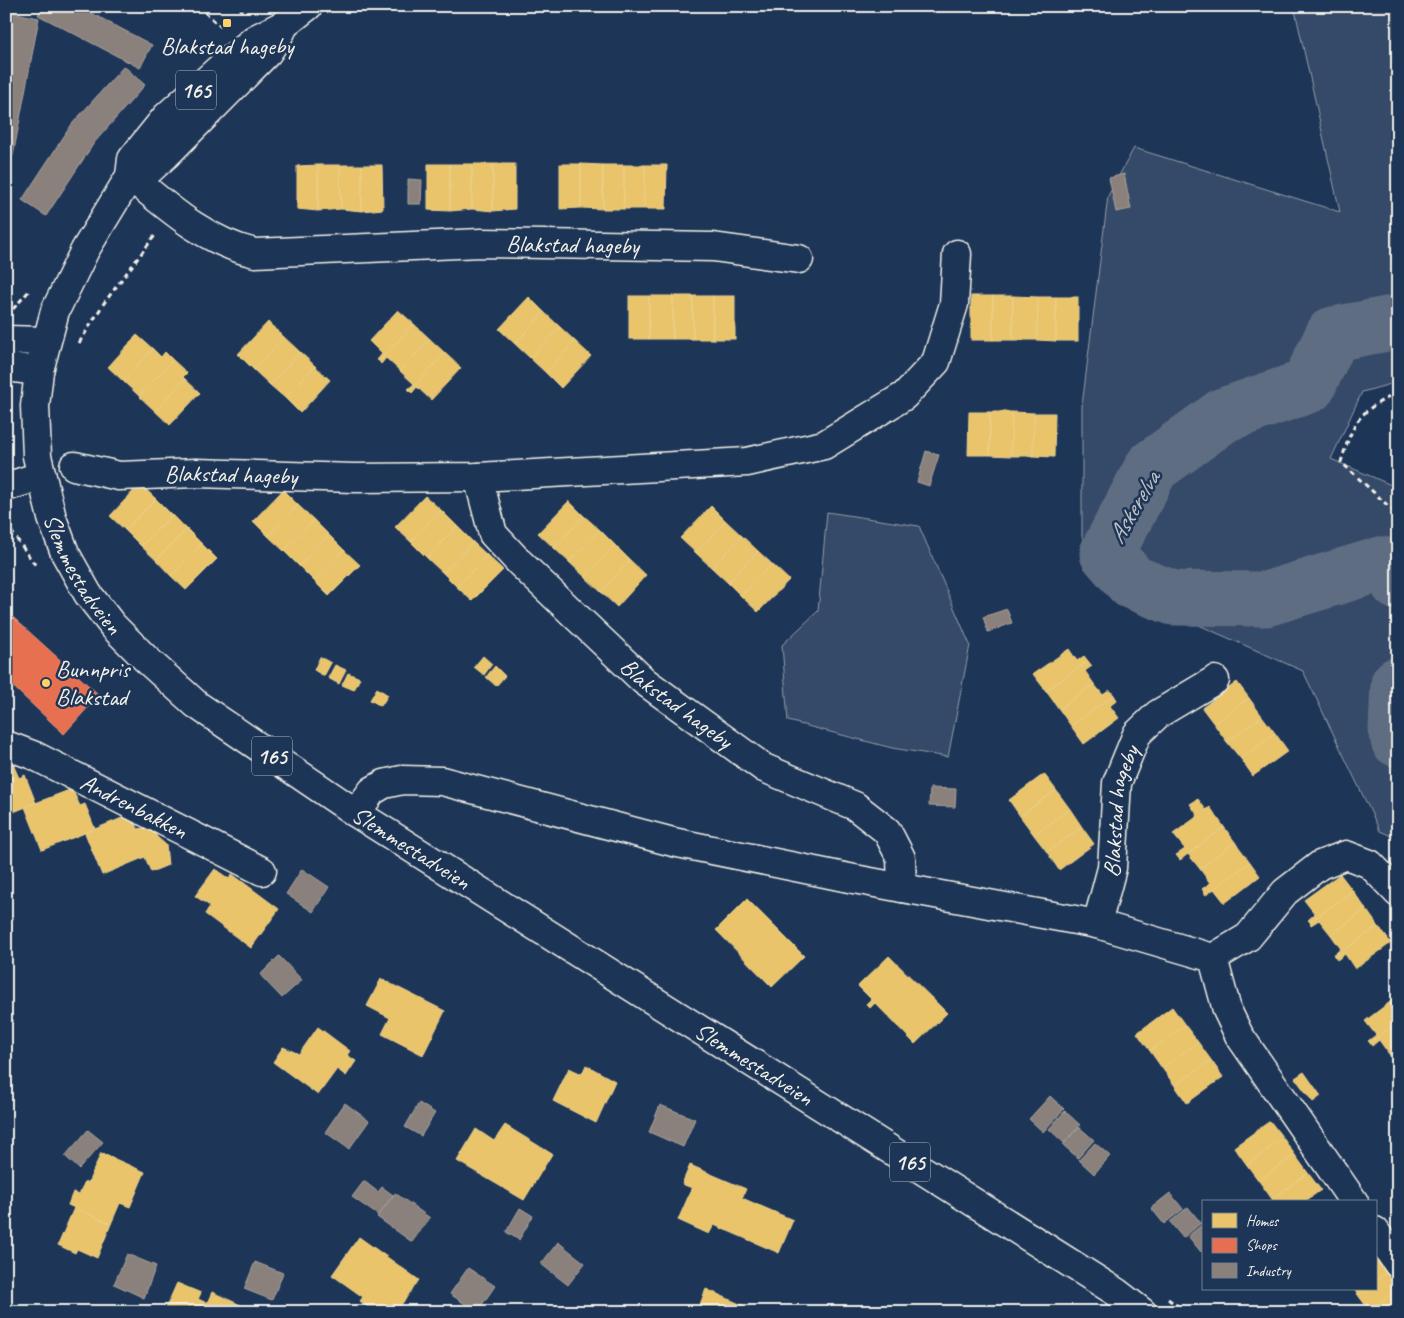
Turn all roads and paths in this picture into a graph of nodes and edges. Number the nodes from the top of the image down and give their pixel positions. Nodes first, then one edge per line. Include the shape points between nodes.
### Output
1 (198, 6) edge
2 (308, 6) edge
3 (222, 27) dead end
4 (130, 176) junction
5 (174, 212) junction
6 (957, 254) dead end
7 (799, 259) dead end
8 (6, 340) edge
9 (45, 341) junction
10 (75, 350) dead end
11 (6, 367) edge
12 (39, 371) junction
13 (1398, 393) edge
14 (74, 466) dead end
15 (40, 476) junction
16 (478, 477) junction
17 (6, 487) edge
18 (1398, 515) edge
19 (1215, 680) dead end
20 (6, 745) edge
21 (356, 813) junction
22 (262, 871) dead end
23 (902, 888) junction
24 (1398, 893) edge
25 (1097, 924) junction
26 (1213, 958) junction
27 (1353, 1200) edge
28 (1376, 1233) edge
29 (1398, 1264) edge
30 (1142, 1312) edge

1 - 3 path
2 - 4 street, Slemmestadveien / 165 via 285,24 255,39 166,117 132,158
4 - 5 street, Blakstad hageby
4 - 9 street, Slemmestadveien / 165 via 100,222 64,289
5 - 7 street, Blakstad hageby via 220,242 255,253 481,243 713,247
5 - 10 path via 104,303
6 - 16 street, Blakstad hageby via 954,304 936,362 904,396 824,445 747,462
8 - 9 street
9 - 12 street, Slemmestadveien / 165
11 - 12 street
12 - 15 street, Slemmestadveien / 165 via 35,425
13 - 18 path via 1374,403 1351,428 1341,462
14 - 16 street, Blakstad hageby via 119,476 196,473 354,478
15 - 17 street
15 - 21 street, Slemmestadveien / 165 via 65,553 88,594 113,626 197,705
16 - 23 street, Blakstad hageby via 493,534 519,562 644,681 668,699 764,768 855,806 887,831 901,858
19 - 25 street, Blakstad hageby via 1158,714 1138,734 1117,782 1112,868
20 - 22 street, Andrenbakken via 35,756
21 - 23 street via 372,792 384,784 402,780 442,781 673,842
21 - 30 street, Slemmestadveien / 165 via 1116,1292
23 - 25 street
24 - 26 street via 1370,864 1346,855 1313,870 1286,892 1248,936
25 - 26 street
26 - 27 street via 1239,1035
28 - 29 street

